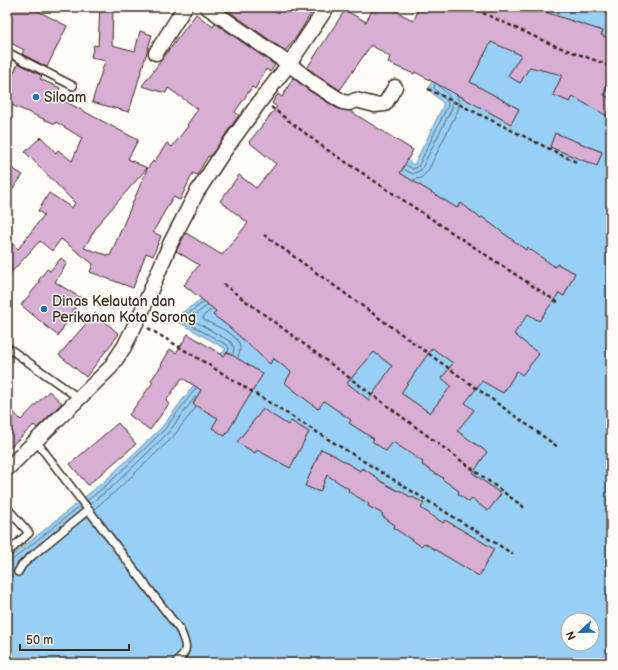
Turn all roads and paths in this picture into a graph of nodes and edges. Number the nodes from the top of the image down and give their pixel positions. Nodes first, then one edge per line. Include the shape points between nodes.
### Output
1 (185, 7) edge
2 (206, 7) edge
3 (327, 7) edge
4 (470, 7) edge
5 (7, 52) edge
6 (156, 53) dead end
7 (289, 64) junction
8 (611, 66) edge
9 (73, 86) dead end
10 (395, 87) dead end
11 (428, 89) dead end
12 (261, 100) junction
13 (576, 162) dead end
14 (264, 235) dead end
15 (223, 284) dead end
16 (560, 304) dead end
17 (137, 322) junction
18 (7, 347) edge
19 (80, 399) junction
20 (36, 441) junction
21 (558, 447) dead end
22 (7, 469) edge
23 (7, 508) edge
24 (525, 508) dead end
25 (88, 510) junction
26 (7, 553) edge
27 (513, 554) dead end
28 (18, 572) dead end
29 (176, 663) edge

1 - 6 street
2 - 7 street
3 - 7 street
4 - 8 path via 553,45
5 - 9 lane
7 - 10 street via 343,102 356,100 375,105 385,104
7 - 12 street
11 - 13 path
12 - 16 path via 323,146
12 - 17 street via 197,192 171,242
14 - 21 path
15 - 24 path
17 - 19 street via 110,368
17 - 27 path
18 - 19 lane
19 - 20 street
20 - 22 street
20 - 25 lane
23 - 26 lane via 29,533
25 - 28 lane via 33,555
25 - 29 lane via 180,630 186,645 185,654

